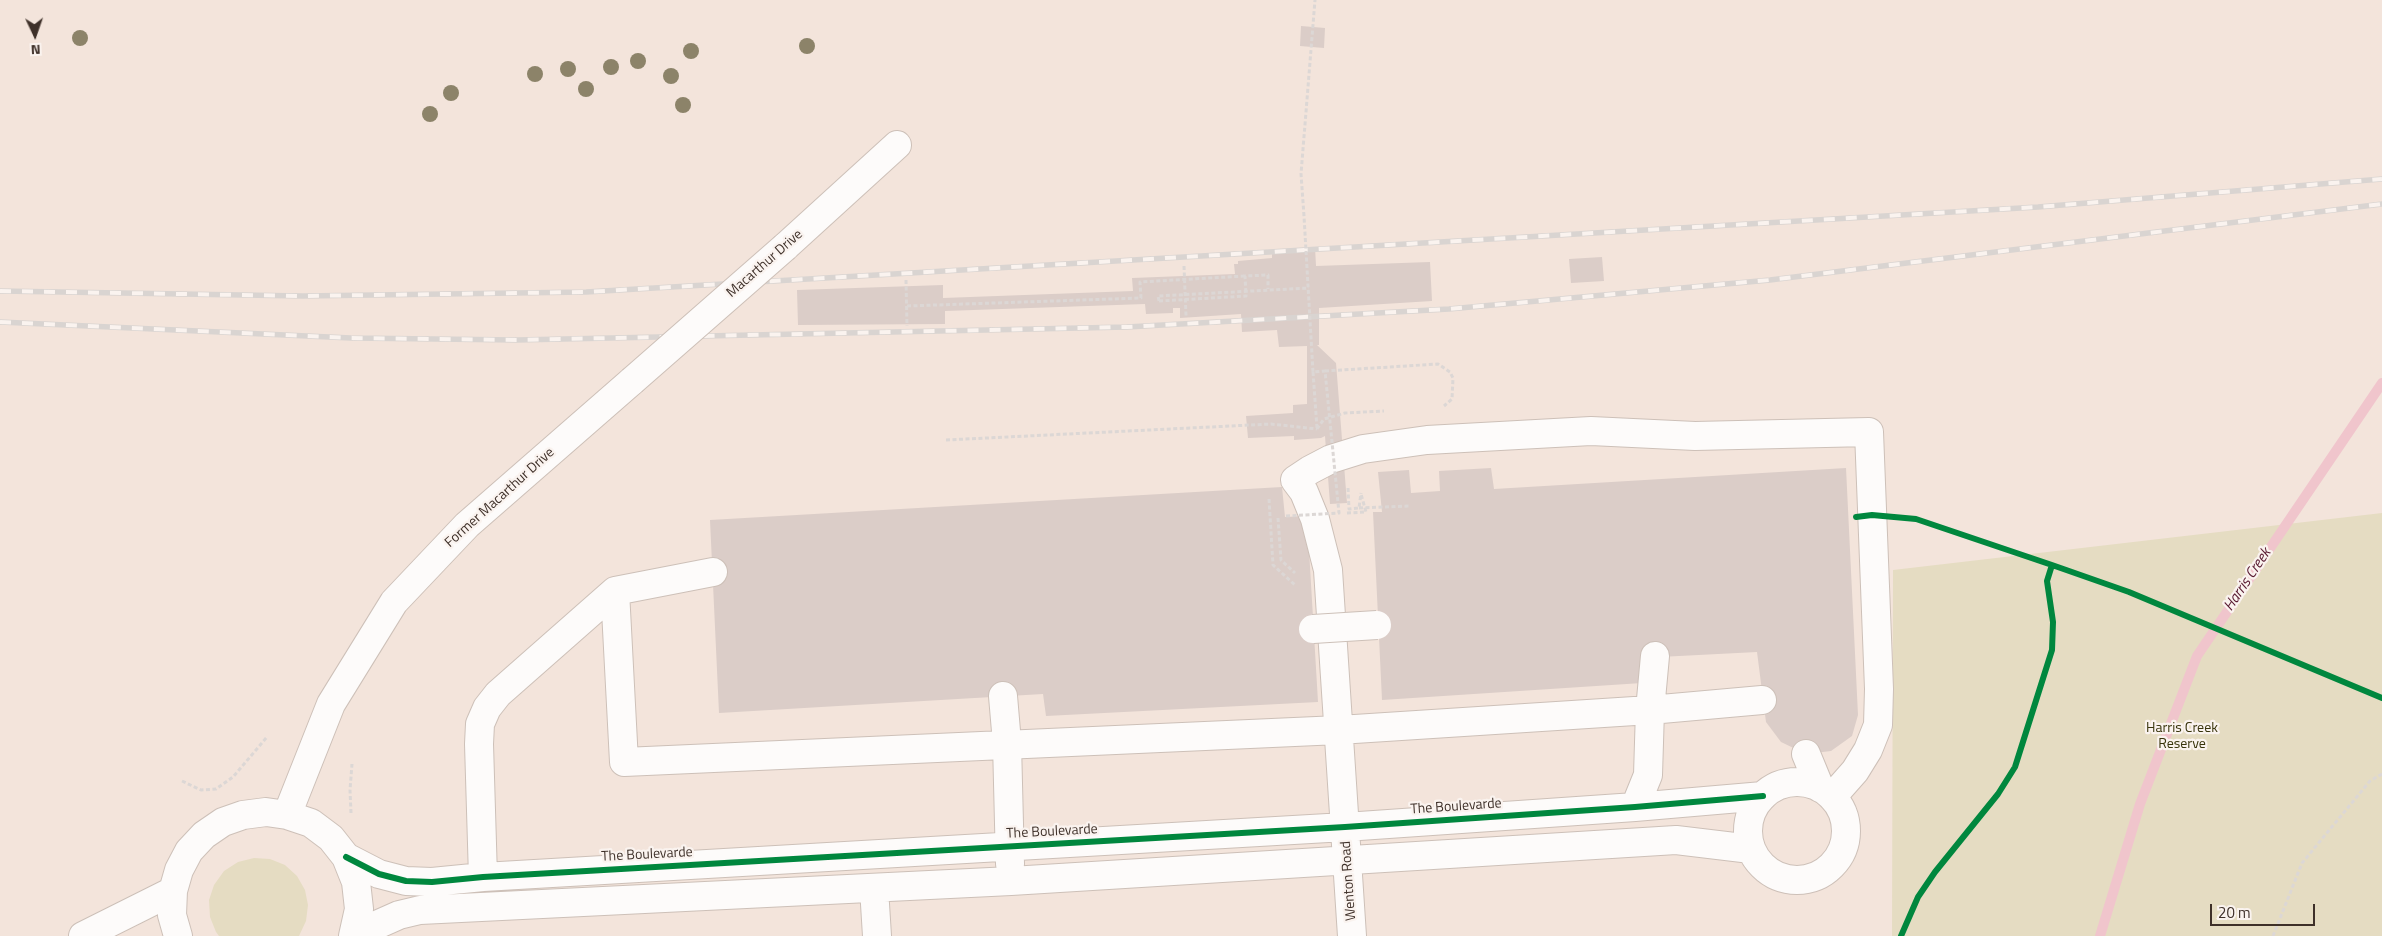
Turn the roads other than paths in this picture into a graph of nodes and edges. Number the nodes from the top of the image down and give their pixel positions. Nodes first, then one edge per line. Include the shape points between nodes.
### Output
1 (897, 145) dead end
2 (632, 380) joint
3 (713, 572) dead end
4 (615, 591) junction
5 (1377, 625) dead end
6 (1313, 629) dead end
7 (1655, 656) dead end
8 (1003, 696) dead end
9 (1762, 700) dead end
10 (1650, 710) junction
11 (1339, 730) junction
12 (1007, 743) junction
13 (1806, 754) dead end
14 (1826, 792) junction
15 (1763, 796) junction
16 (1635, 807) junction
17 (288, 814) junction
18 (1345, 827) junction
19 (1010, 847) junction
20 (1751, 849) junction
21 (346, 857) junction
22 (1348, 859) junction
23 (483, 877) junction
24 (1011, 880) junction
25 (874, 888) junction
26 (173, 891) junction
27 (82, 936) edge
28 (178, 936) edge
29 (354, 936) edge
30 (877, 936) edge
31 (1352, 936) edge

1 - 2 street, Macarthur Drive, bridge
2 - 17 street, Former Macarthur Drive via 467,525 394,602 331,704
3 - 4 street
4 - 12 street via 624,762
4 - 23 street via 498,694 487,708 480,724 479,744
5 - 6 street, bridge
7 - 10 street
8 - 12 street
9 - 10 street
10 - 11 street
10 - 16 street via 1648,775
11 - 12 street
11 - 14 street, Wenton Road via 1328,570 1315,519 1304,492 1295,480 1310,470 1363,449 1427,440 1591,431 1695,436 1869,432 1878,725 1855,771
11 - 18 street, Wenton Road
12 - 19 street
13 - 14 street
14 - 15 street via 1802,782 1775,787
14 - 20 street via 1845,818 1846,834 1844,847 1828,870 1809,879 1786,879 1766,869
15 - 16 street, The Boulevarde
15 - 20 street via 1748,824
16 - 18 street, The Boulevarde
17 - 21 street via 311,823 331,838
17 - 26 street via 244,814 223,822 189,851
18 - 19 street, The Boulevarde
18 - 22 street, Wenton Road
19 - 23 street, The Boulevarde
19 - 24 street
20 - 22 street via 1676,840
21 - 23 street, The Boulevarde via 379,874 406,881
21 - 29 street via 356,882 359,909
22 - 24 street
22 - 31 street, Wenton Road
24 - 25 street
25 - 29 street via 420,910 399,915
25 - 30 street
26 - 27 street
26 - 28 street via 172,915

